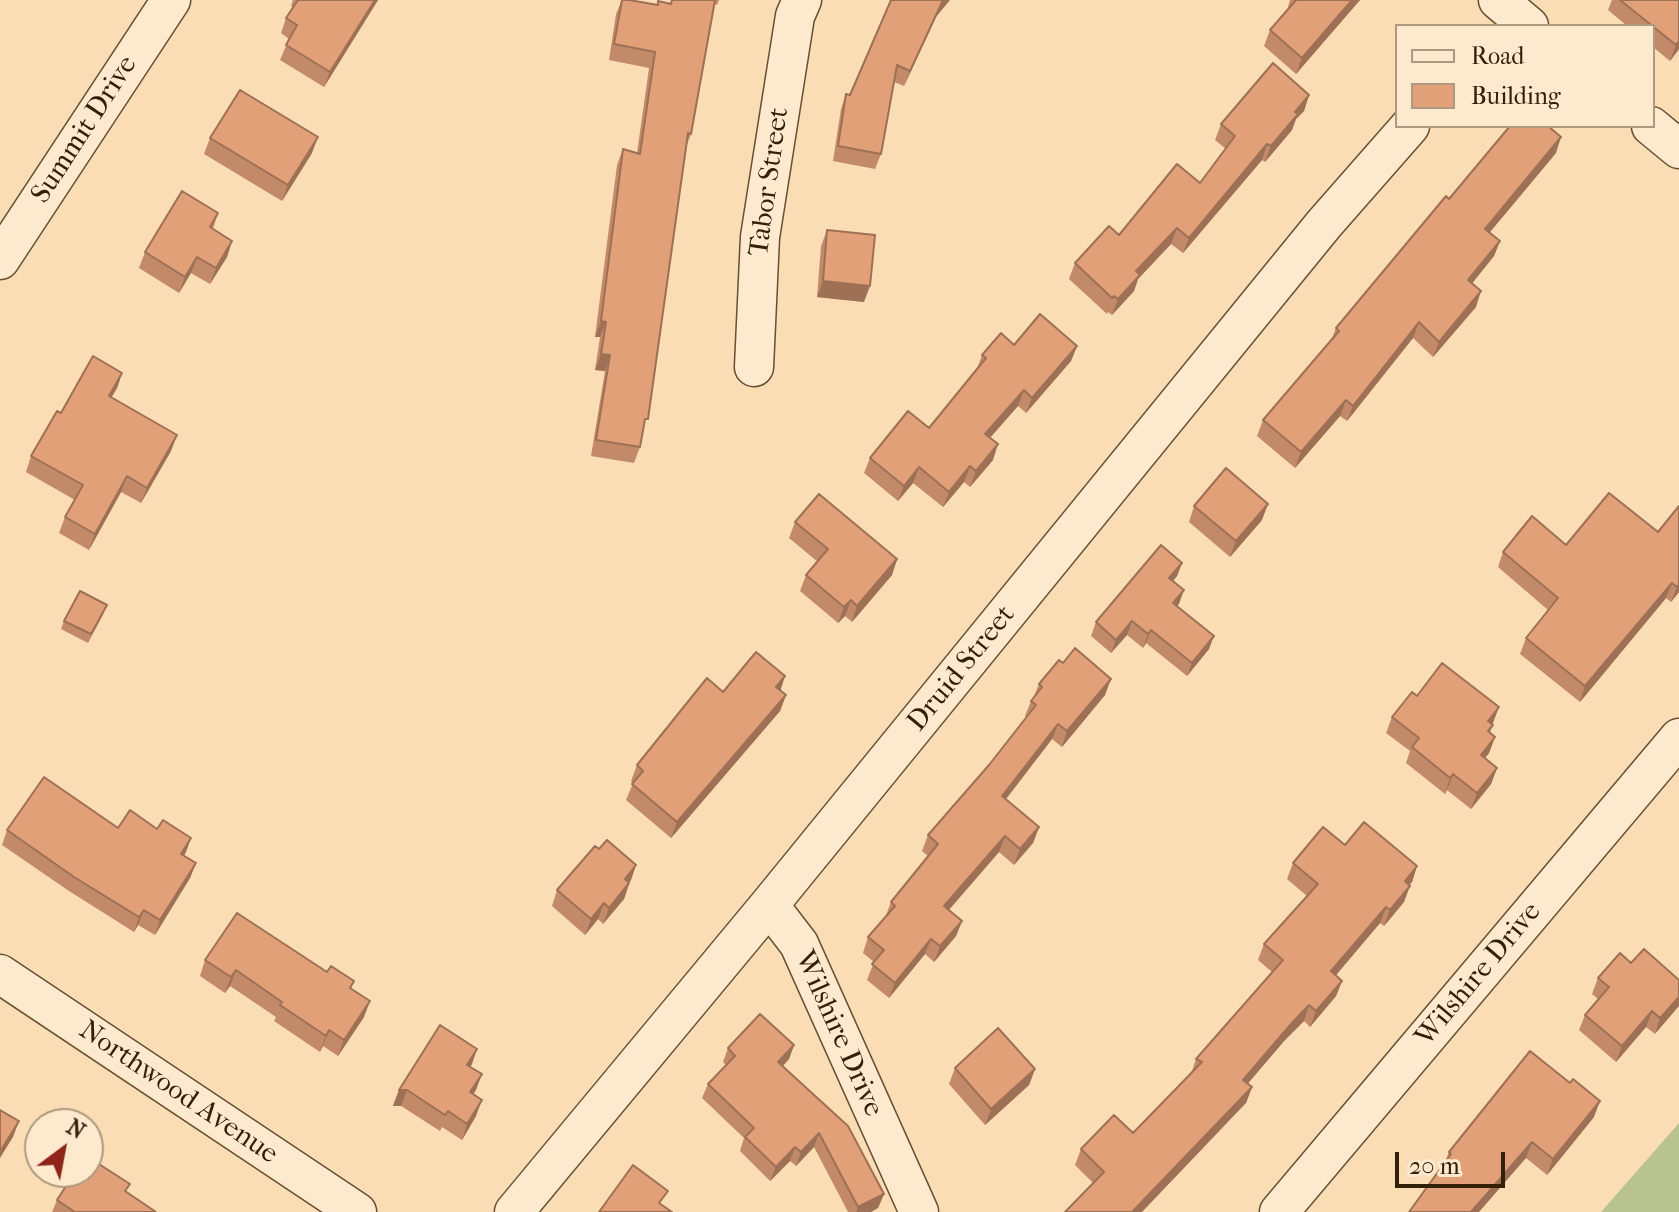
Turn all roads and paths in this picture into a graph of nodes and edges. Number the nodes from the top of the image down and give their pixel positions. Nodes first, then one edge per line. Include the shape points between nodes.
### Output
1 (171, 0) edge
2 (802, 0) edge
3 (1408, 128) edge
4 (1653, 128) edge
5 (1679, 149) edge
6 (0, 260) edge
7 (754, 367) dead end
8 (1679, 738) edge
9 (769, 905) junction
10 (0, 974) edge
11 (357, 1212) edge
12 (514, 1212) edge
13 (919, 1212) edge
14 (1279, 1212) edge

1 - 6 street, Summit Drive
2 - 7 street, Tabor Street via 795,16 760,237
3 - 9 street, Druid Street via 1324,224
4 - 5 street
8 - 14 street, Wilshire Drive
9 - 12 street, Druid Street
9 - 13 street, Wilshire Drive via 799,944
10 - 11 street, Northwood Avenue

